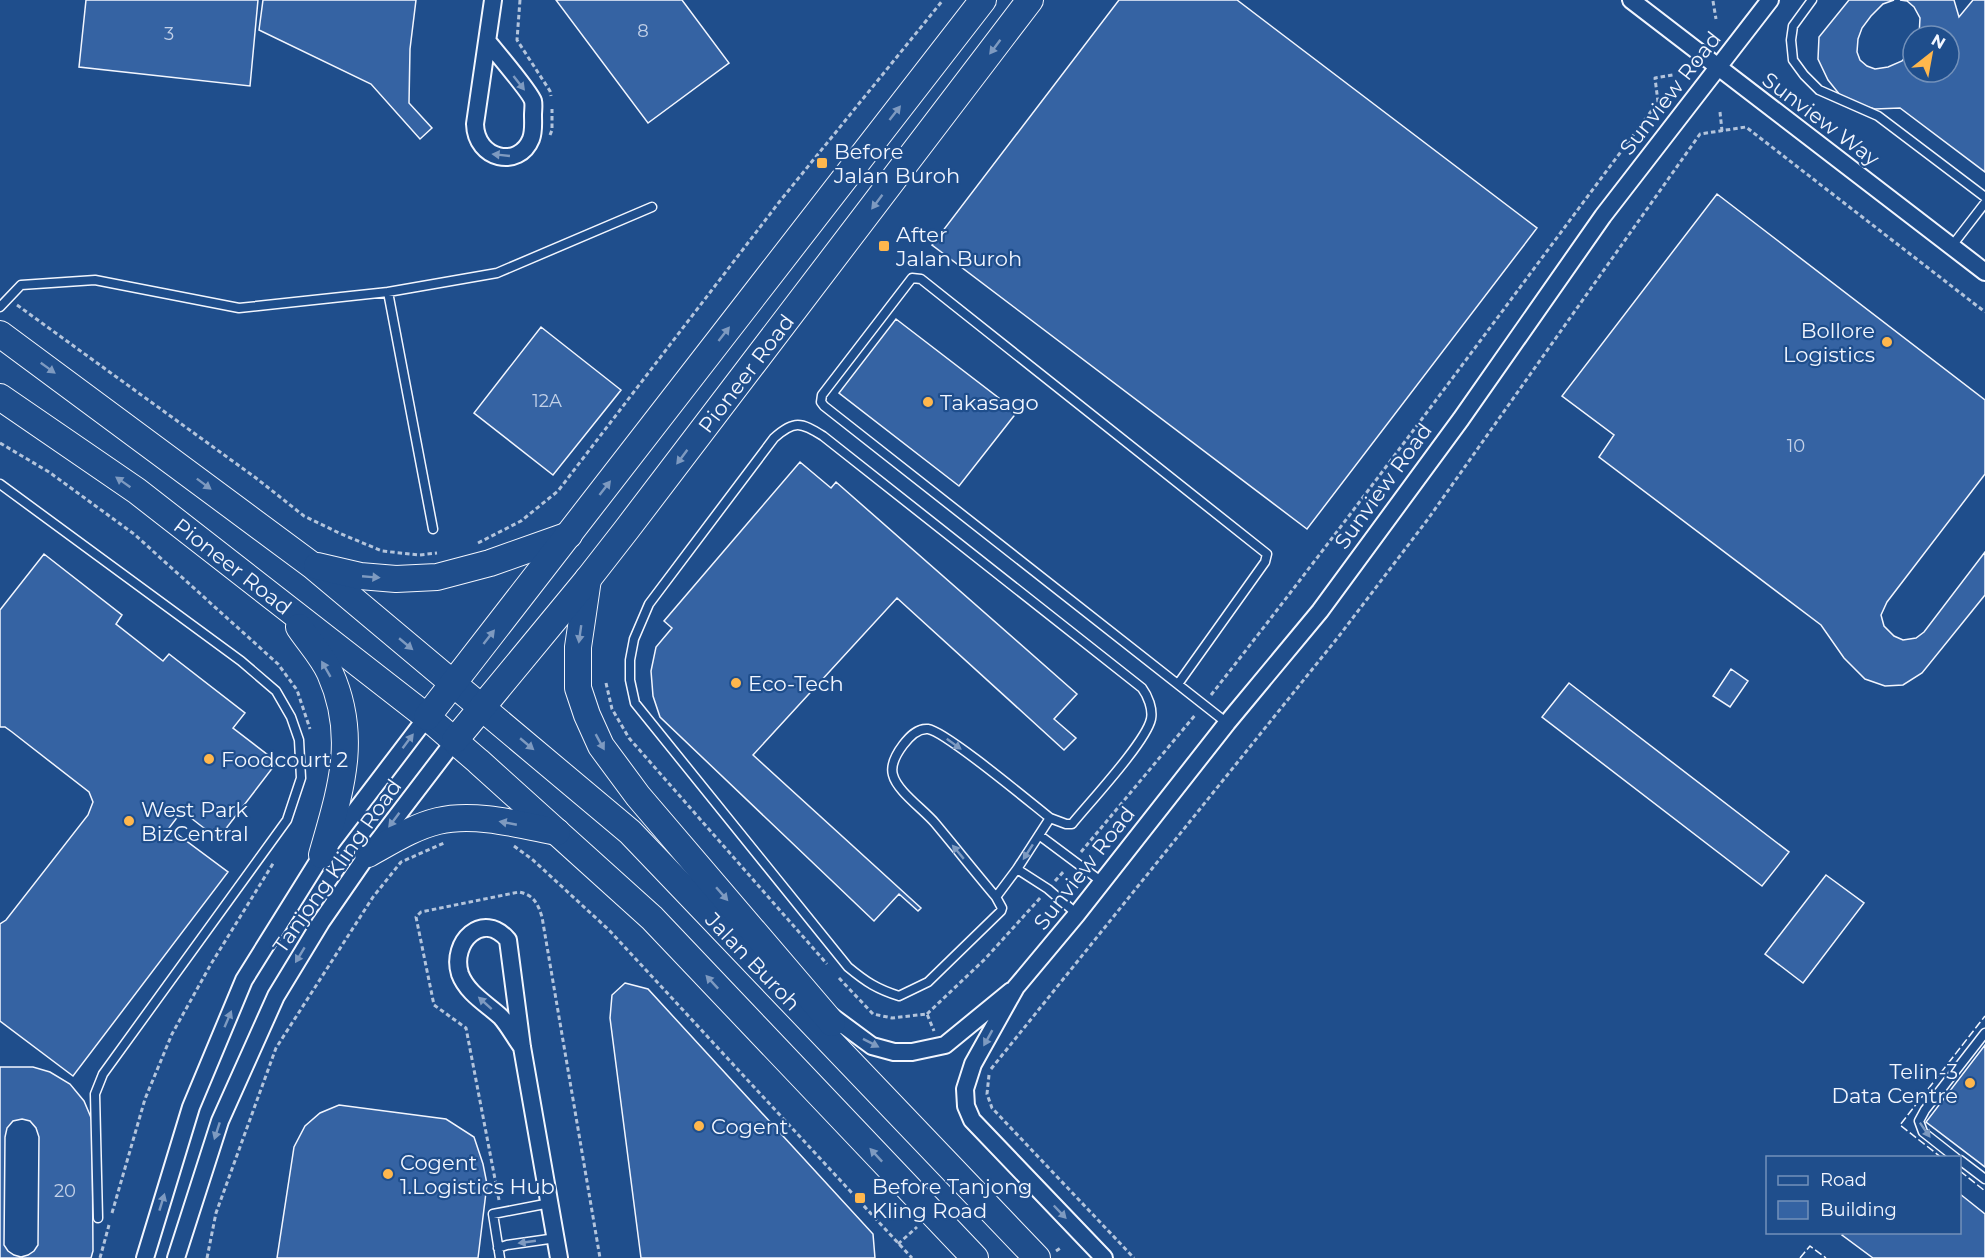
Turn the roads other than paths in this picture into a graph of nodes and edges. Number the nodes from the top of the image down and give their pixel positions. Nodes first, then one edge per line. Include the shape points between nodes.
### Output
1 (493, 0) edge
2 (983, 0) edge
3 (1030, 0) edge
4 (1631, 0) edge
5 (1770, 0) edge
6 (1812, 0) edge
7 (488, 42) junction
8 (1718, 68) junction
9 (1985, 197) edge
10 (1985, 203) edge
11 (652, 207) dead end
12 (1951, 247) junction
13 (1985, 272) edge
14 (388, 292) junction
15 (0, 307) edge
16 (0, 334) edge
17 (0, 397) edge
18 (0, 484) edge
19 (433, 529) dead end
20 (569, 534) junction
21 (313, 566) junction
22 (588, 579) junction
23 (285, 607) junction
24 (453, 683) junction
25 (1178, 684) junction
26 (482, 706) junction
27 (427, 717) junction
28 (1227, 723) junction
29 (455, 740) junction
30 (1050, 818) junction
31 (557, 832) junction
32 (1039, 835) junction
33 (368, 854) junction
34 (322, 855) junction
35 (1017, 869) junction
36 (1102, 882) junction
37 (996, 897) junction
38 (1077, 914) junction
39 (1017, 987) junction
40 (823, 1011) junction
41 (1985, 1033) edge
42 (522, 1047) junction
43 (906, 1122) junction
44 (1953, 1156) edge
45 (1961, 1161) edge
46 (1985, 1179) edge
47 (550, 1203) junction
48 (98, 1218) dead end
49 (556, 1238) junction
50 (498, 1248) junction
51 (145, 1258) edge
52 (176, 1258) edge
53 (500, 1258) edge
54 (559, 1258) edge
55 (975, 1258) edge
56 (1036, 1258) edge
57 (1104, 1258) edge

1 - 7 street
20 -> 2 main road, Pioneer Road
3 -> 22 main road, Pioneer Road
4 - 8 street, Sunview Way
5 - 8 street, Sunview Road
6 - 9 lane via 1793,26 1791,40 1793,60 1804,75 1819,90 1878,116
7 -> 7 street via 533,100 531,139 511,156 492,154 475,134
8 - 12 street, Sunview Way
8 - 28 street, Sunview Road via 1603,216 1320,611
10 - 12 lane
11 - 14 lane via 496,273
12 - 13 street, Sunview Way
14 - 15 lane via 239,308 95,280 21,285
14 - 19 lane
16 -> 21 main road
23 -> 17 main road, Pioneer Road via 136,491
18 - 48 lane via 241,661 276,691 299,740 301,778 288,820 97,1085
21 -> 20 main road via 360,576 437,577 490,563
24 -> 20 main road, Pioneer Road
21 -> 24 main road
22 - 26 main road, Pioneer Road
22 -> 40 main road via 578,647 578,688 601,746 638,796
23 - 27 main road, Pioneer Road
34 -> 23 main road via 344,771 345,724 329,672
24 - 26 main road, Jalan Buroh
24 - 27 main road, Pioneer Road
25 - 25 lane via 821,402 822,394 912,278 921,279 1267,554
25 - 28 lane
26 - 29 main road, Pioneer Road
26 -> 43 main road, Jalan Buroh via 630,832
27 - 29 main road, Jalan Buroh
34 -> 27 street, Tanjong Kling Road
28 - 36 street, Sunview Road
29 - 31 main road, Jalan Buroh
29 -> 33 street, Tanjong Kling Road
30 - 32 lane
37 -> 30 lane via 898,785 893,774 898,752 915,732 935,731
30 - 37 lane via 1072,824 1140,740 1151,718 1147,694 823,435 803,424 785,428 649,604 630,660 635,703 849,967 867,983 899,996 928,982 1001,911
31 -> 33 main road via 492,820 440,820
55 -> 31 main road, Jalan Buroh via 652,918
32 -> 35 lane
32 - 36 lane
33 -> 52 street, Tanjong Kling Road via 276,996 220,1122
51 -> 34 street, Tanjong Kling Road via 191,1107 244,980
35 - 37 lane
35 - 38 lane
36 - 38 street, Sunview Road
38 - 39 street, Sunview Road
40 -> 39 street, Sunview Road via 872,1046 912,1052 945,1046
39 -> 57 street, Sunview Road via 973,1064 965,1089 966,1106 972,1120
40 - 43 main road
41 -> 44 lane via 1919,1121 1923,1132
42 -> 42 street via 502,1018 465,985 460,972 460,947 479,928 497,930 508,939
42 - 47 street
43 - 56 main road, Jalan Buroh
45 - 46 lane
47 - 49 street
47 - 50 lane via 497,1213
49 -> 50 lane
49 - 54 street
50 - 53 lane

